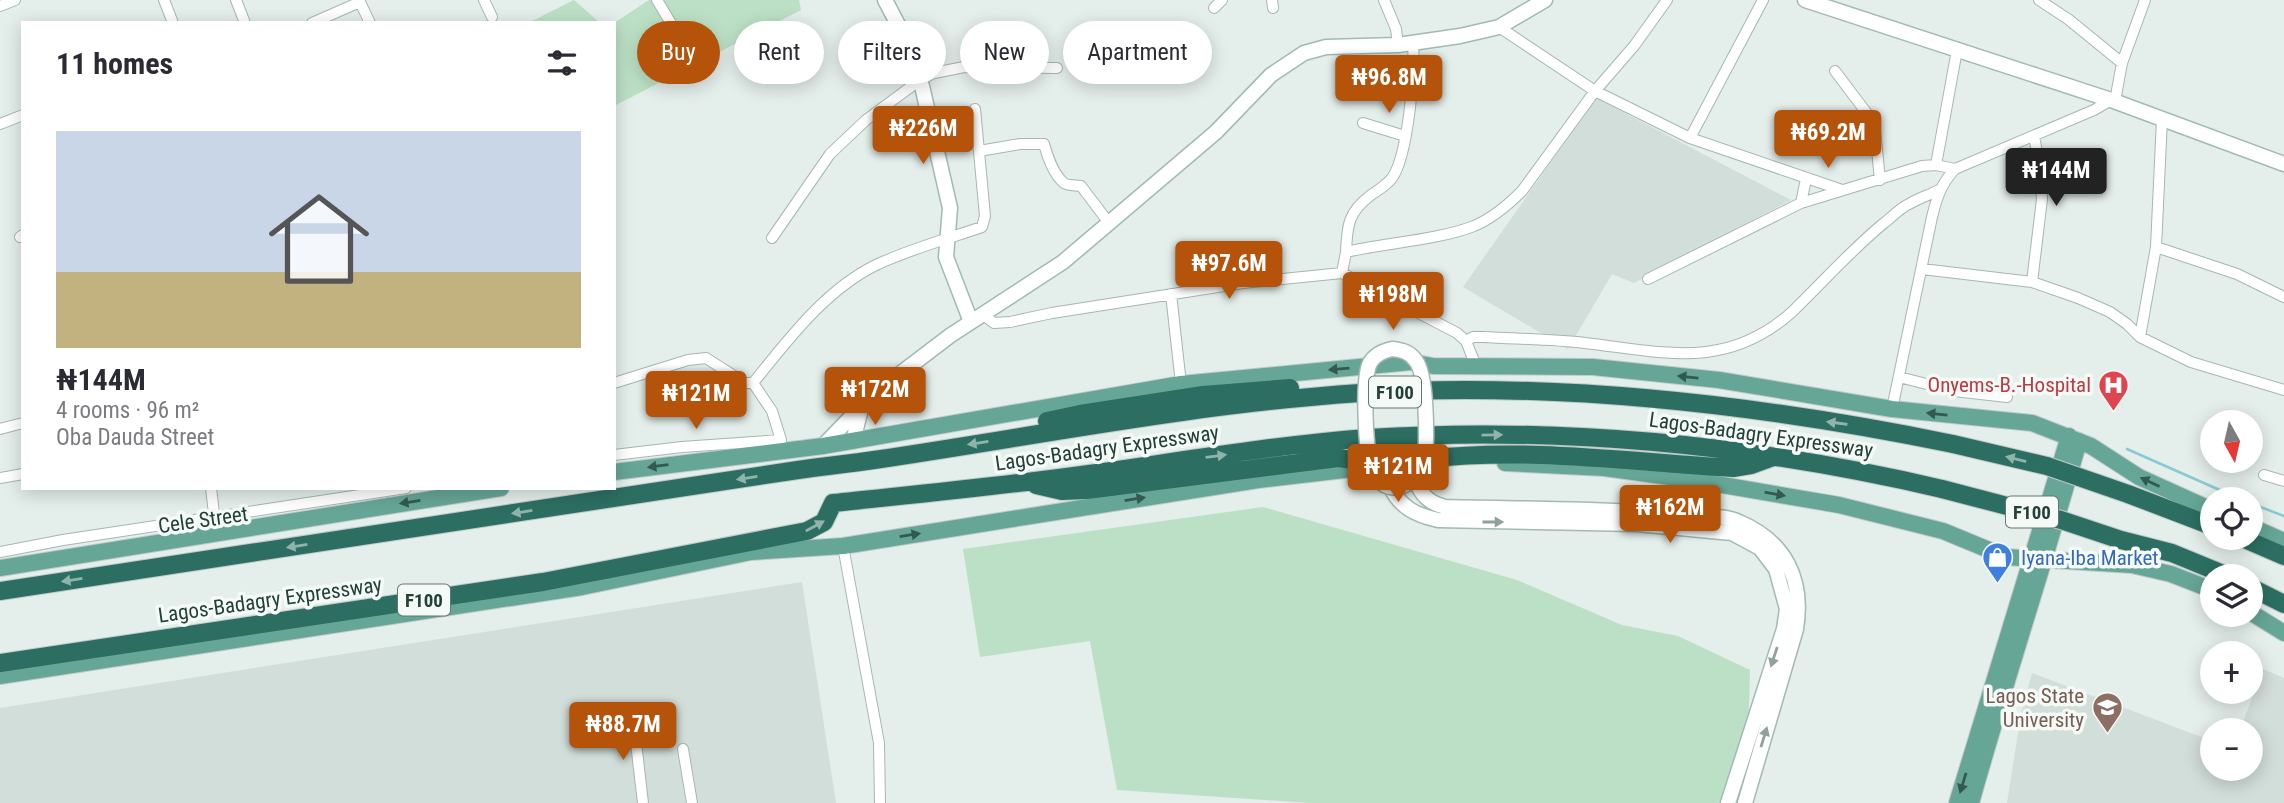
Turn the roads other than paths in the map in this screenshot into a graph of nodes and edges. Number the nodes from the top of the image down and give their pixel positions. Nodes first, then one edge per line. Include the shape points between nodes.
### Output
1 (15, 0) edge
2 (164, 0) edge
3 (236, 0) edge
4 (484, 0) edge
5 (885, 0) edge
6 (1384, 0) edge
7 (1545, 0) edge
8 (1667, 0) edge
9 (1763, 0) edge
10 (1805, 0) edge
11 (2145, 0) edge
12 (359, 1) edge
13 (2043, 1) edge
14 (658, 2) edge
15 (0, 6) edge
16 (492, 17) dead end
17 (172, 21) edge
18 (244, 21) edge
19 (316, 21) edge
20 (369, 21) edge
21 (669, 21) edge
22 (896, 21) edge
23 (1499, 27) junction
24 (1406, 45) junction
25 (1957, 50) junction
26 (2122, 63) junction
27 (1058, 68) dead end
28 (946, 70) edge
29 (1835, 71) dead end
30 (915, 84) edge
31 (921, 84) edge
32 (1595, 91) junction
33 (2113, 100) junction
34 (975, 109) dead end
35 (21, 116) edge
36 (2162, 119) junction
37 (1363, 123) dead end
38 (0, 124) edge
39 (1405, 136) junction
40 (2034, 136) junction
41 (1690, 138) junction
42 (979, 151) junction
43 (1936, 164) junction
44 (2284, 164) edge
45 (1955, 169) junction
46 (1806, 179) junction
47 (1880, 180) junction
48 (1842, 190) junction
49 (1939, 190) junction
50 (1801, 202) junction
51 (1109, 223) junction
52 (772, 238) dead end
53 (949, 238) junction
54 (2156, 247) junction
55 (1346, 252) junction
56 (1922, 269) junction
57 (1342, 273) junction
58 (1648, 279) dead end
59 (2032, 282) junction
60 (1171, 295) junction
61 (2284, 297) edge
62 (976, 318) junction
63 (2140, 337) junction
64 (1466, 341) junction
65 (1476, 366) junction
66 (1899, 377) junction
67 (1423, 378) junction
68 (1366, 379) junction
69 (616, 382) edge
70 (753, 383) junction
71 (1181, 384) junction
72 (2284, 390) edge
73 (2007, 397) dead end
74 (862, 404) junction
75 (1892, 409) junction
76 (1776, 414) junction
77 (21, 424) edge
78 (0, 429) edge
79 (1027, 435) junction
80 (2074, 439) junction
81 (853, 441) junction
82 (823, 446) junction
83 (1775, 456) junction
84 (1426, 458) junction
85 (1369, 462) junction
86 (617, 463) edge
87 (21, 474) edge
88 (2264, 475) dead end
89 (0, 478) edge
90 (1415, 479) junction
91 (2284, 481) edge
92 (1030, 482) junction
93 (1390, 486) junction
94 (211, 490) edge
95 (396, 490) edge
96 (487, 490) edge
97 (2200, 505) edge
98 (1585, 517) junction
99 (2200, 521) edge
100 (216, 526) junction
101 (2263, 532) edge
102 (2284, 541) edge
103 (843, 546) junction
104 (2263, 547) edge
105 (0, 552) edge
106 (2284, 556) edge
107 (2039, 559) junction
108 (2200, 564) edge
109 (0, 568) edge
110 (2200, 585) edge
111 (0, 592) edge
112 (2263, 594) edge
113 (2284, 604) edge
114 (2263, 620) edge
115 (2284, 633) edge
116 (0, 663) edge
117 (0, 676) edge
118 (633, 717) dead end
119 (683, 749) dead end
120 (643, 803) edge
121 (692, 803) edge
122 (880, 803) edge
123 (1728, 803) edge
124 (1745, 803) edge
125 (1956, 803) edge
126 (1971, 803) edge

1 - 15 street
2 - 17 street
3 - 18 street
4 - 16 street
5 - 22 main road
6 - 24 street
7 - 23 main road
8 - 32 street
9 - 41 street
10 - 25 main road
11 - 26 street
12 - 19 street
12 - 20 street
13 - 26 street
14 - 21 street
23 - 24 main road
23 - 32 street
24 - 39 street via 1413,85
24 - 51 main road via 1326,47 1304,53 1271,75 1216,132
25 - 33 main road
25 - 43 street
26 - 33 street
27 - 28 street
29 - 47 street via 1875,130
30 - 52 street via 830,154
31 - 53 main road via 950,208
32 - 41 street
32 - 55 street via 1522,191 1496,214 1455,231
33 - 36 main road
33 - 40 street
34 - 42 street
35 - 38 street
36 - 44 main road
36 - 54 street
37 - 39 street
39 - 55 street via 1393,176 1348,221
40 - 45 street
40 - 59 street via 2042,199
41 - 46 street
42 - 51 street via 1044,144 1062,182 1081,186
42 - 53 street via 984,222 982,227
43 - 45 street
43 - 47 street
45 - 49 street
46 - 48 street
46 - 50 street
47 - 48 street
48 - 50 street
49 - 56 street
49 - 64 street via 1908,204 1877,229 1772,327 1718,352 1675,353 1553,340 1473,337
50 - 58 street
51 - 62 main road via 1063,262
53 - 62 main road via 946,257
53 - 70 street via 874,266 848,284 805,321
54 - 61 street via 2236,274
54 - 63 street
55 - 57 street
56 - 59 street
56 - 66 street
57 - 60 street
57 - 64 street via 1457,332
59 - 63 street via 2110,313
60 - 62 street via 1010,323
60 - 71 street
62 - 74 main road
63 - 72 street via 2191,362
64 - 65 street
65 -> 71 main road via 1411,362
75 -> 65 main road via 1681,376 1592,367
66 - 73 street via 1955,391
66 - 75 street
67 - 68 main road, bridge via 1415,359 1392,349 1374,357
67 - 76 highway via 1719,394 1741,397
67 - 84 main road, bridge
68 - 79 highway via 1203,396 1050,420
68 - 85 main road, bridge
69 - 70 street via 706,358 745,383
70 - 86 street via 772,411 781,440 682,447
71 - 81 main road
74 - 81 main road
74 - 82 main road
80 -> 75 main road via 2032,423
76 - 79 highway, Lagos-Badagry Expressway / F100 via 1688,401 1513,389 1419,391 1190,410
99 -> 76 highway, Lagos-Badagry Expressway / F100, bridge via 2047,466 1881,429
77 - 78 street
79 -> 111 highway, Lagos-Badagry Expressway / F100
97 -> 80 main road via 2139,477
80 - 107 main road
81 - 82 main road
82 -> 86 main road
83 - 84 highway via 1733,468 1587,456
92 -> 83 highway, Lagos-Badagry Expressway / F100 via 1208,457 1423,436 1684,443
83 - 108 highway, Lagos-Badagry Expressway / F100, bridge via 1941,489 2061,520
84 - 90 main road, bridge
85 - 92 highway via 1338,458 1075,491
85 - 93 main road, bridge via 1374,476
87 - 89 street
88 - 91 street
90 - 93 main road, bridge
90 - 98 main road via 1427,500 1445,507
116 -> 92 highway, Lagos-Badagry Expressway / F100 via 543,582 807,531 824,522 833,503
93 -> 98 main road via 1404,507 1438,520
94 - 100 street
95 - 100 street, Cele Street
96 -> 100 main road
98 -> 123 main road via 1732,533 1760,548 1776,569 1787,610 1784,629
124 -> 98 main road via 1796,629 1800,607 1789,565 1761,533 1736,520 1663,513
100 - 105 street, Cele Street via 63,540
100 - 109 main road
101 - 102 main road
103 -> 107 main road, Lagos-Badagry Expressway via 1271,478 1387,467 1516,463 1604,468 1839,505 1943,531 2006,557
103 - 117 main road, Lagos-Badagry Expressway via 751,552 582,587
103 - 122 street via 879,743
104 - 106 highway
107 - 110 main road, Lagos-Badagry Expressway via 2132,565
107 -> 125 main road
107 - 126 main road
112 - 113 highway
114 - 115 main road
118 - 120 street
119 - 121 street

